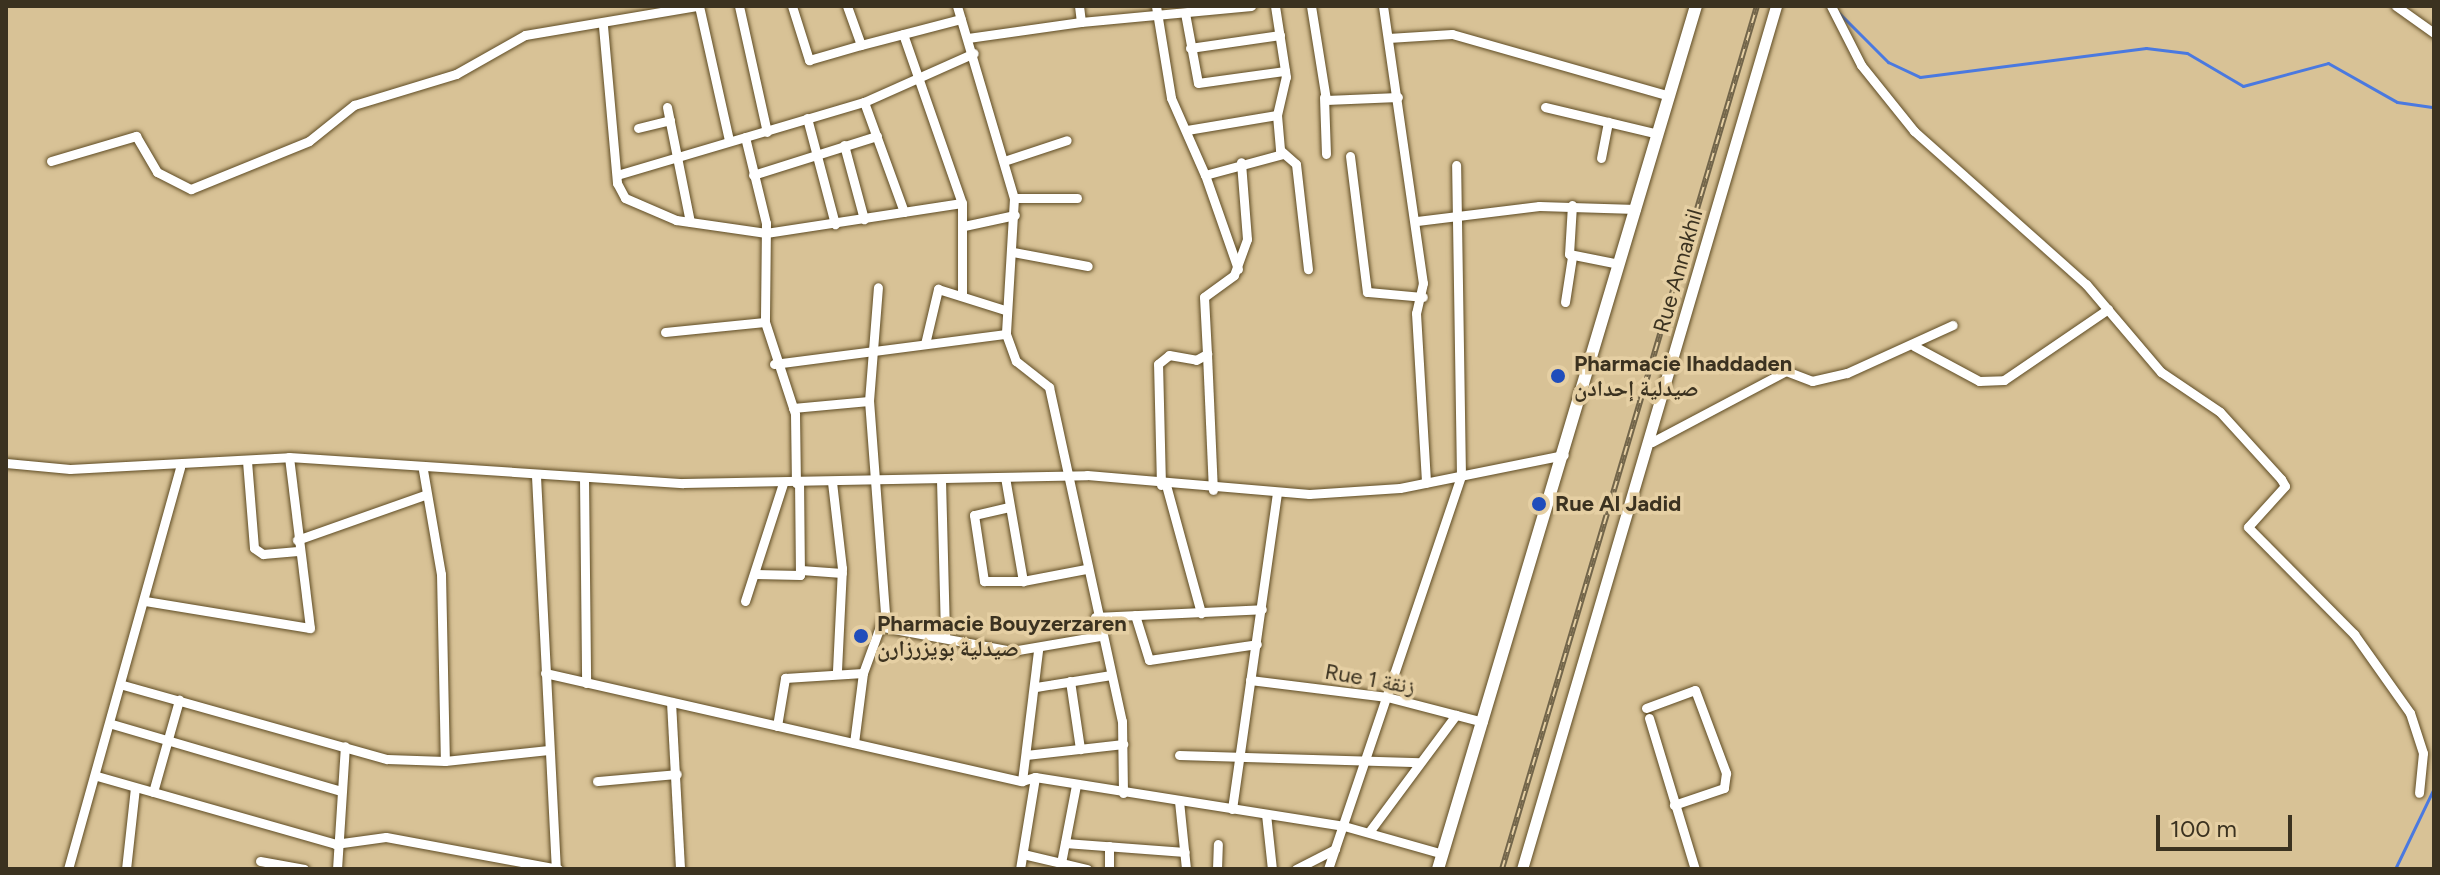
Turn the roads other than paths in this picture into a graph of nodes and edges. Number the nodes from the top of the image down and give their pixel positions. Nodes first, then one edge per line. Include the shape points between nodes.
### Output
1 (698, 6) edge
2 (739, 6) edge
3 (792, 6) edge
4 (847, 6) edge
5 (957, 6) edge
6 (1079, 6) edge
7 (1251, 6) edge
8 (1275, 6) edge
9 (1311, 6) edge
10 (1383, 6) edge
11 (1696, 6) edge
12 (1776, 6) edge
13 (1831, 6) edge
14 (2396, 6) edge
15 (1213, 8) edge
16 (1157, 10) edge
17 (1185, 13) junction
18 (961, 19) junction
19 (1081, 22) junction
20 (603, 26) junction
21 (2434, 33) edge
22 (903, 34) junction
23 (1280, 35) junction
24 (968, 38) junction
25 (1388, 38) junction
26 (861, 45) junction
27 (1190, 48) junction
28 (974, 53) junction
29 (1285, 71) junction
30 (920, 79) junction
31 (1669, 96) junction
32 (1324, 97) junction
33 (1398, 97) junction
34 (864, 102) junction
35 (667, 107) dead end
36 (1545, 107) dead end
37 (1277, 115) junction
38 (807, 118) junction
39 (670, 120) junction
40 (1608, 122) junction
41 (638, 128) dead end
42 (1187, 130) junction
43 (767, 132) junction
44 (1658, 134) junction
45 (877, 136) junction
46 (745, 137) junction
47 (729, 140) junction
48 (1067, 140) dead end
49 (844, 145) junction
50 (1283, 154) junction
51 (1326, 154) dead end
52 (818, 155) junction
53 (1350, 156) dead end
54 (677, 157) junction
55 (1601, 158) dead end
56 (51, 161) dead end
57 (1004, 161) junction
58 (1241, 162) junction
59 (1456, 165) dead end
60 (617, 175) junction
61 (753, 175) junction
62 (1205, 175) junction
63 (1014, 198) junction
64 (1077, 198) dead end
65 (962, 203) junction
66 (1572, 205) junction
67 (1636, 209) junction
68 (904, 212) junction
69 (1015, 215) junction
70 (1458, 216) junction
71 (864, 219) junction
72 (1417, 221) junction
73 (690, 222) junction
74 (835, 224) junction
75 (964, 226) junction
76 (766, 233) junction
77 (1013, 252) junction
78 (1572, 257) junction
79 (1619, 264) junction
80 (1088, 266) dead end
81 (1238, 269) junction
82 (1308, 269) dead end
83 (878, 287) dead end
84 (962, 294) junction
85 (1423, 297) junction
86 (1565, 302) dead end
87 (2108, 309) junction
88 (1005, 310) junction
89 (765, 322) junction
90 (1953, 325) dead end
91 (665, 332) dead end
92 (1006, 334) junction
93 (925, 344) junction
94 (1914, 346) junction
95 (876, 350) junction
96 (1207, 354) junction
97 (774, 364) junction
98 (869, 401) junction
99 (793, 408) junction
100 (1652, 442) junction
101 (1564, 455) junction
102 (289, 457) junction
103 (247, 461) junction
104 (6, 463) edge
105 (180, 467) junction
106 (423, 470) junction
107 (536, 476) junction
108 (1066, 476) junction
109 (1461, 476) junction
110 (1005, 477) junction
111 (584, 478) junction
112 (941, 480) junction
113 (881, 481) junction
114 (832, 482) junction
115 (783, 483) junction
116 (798, 483) junction
117 (1426, 483) junction
118 (1163, 485) junction
119 (1213, 490) junction
120 (1277, 494) junction
121 (425, 495) junction
122 (1009, 507) junction
123 (297, 540) junction
124 (298, 551) junction
125 (1086, 569) junction
126 (801, 570) junction
127 (842, 573) junction
128 (755, 574) junction
129 (1023, 581) junction
130 (145, 601) junction
131 (745, 601) dead end
132 (1262, 609) junction
133 (1201, 613) junction
134 (1135, 615) junction
135 (1095, 617) junction
136 (883, 627) junction
137 (1100, 636) junction
138 (945, 638) junction
139 (1257, 644) junction
140 (1038, 650) junction
141 (837, 671) junction
142 (545, 673) junction
143 (863, 673) junction
144 (1111, 675) junction
145 (1250, 680) junction
146 (1070, 681) junction
147 (586, 683) junction
148 (123, 685) junction
149 (1036, 687) junction
150 (1387, 697) junction
151 (179, 700) junction
152 (671, 702) junction
153 (1456, 715) junction
154 (1483, 722) junction
155 (112, 724) junction
156 (777, 726) junction
157 (168, 741) junction
158 (854, 743) junction
159 (1123, 744) junction
160 (345, 746) junction
161 (1080, 749) junction
162 (548, 750) junction
163 (1026, 755) junction
164 (1179, 755) dead end
165 (1239, 757) junction
166 (445, 761) junction
167 (1420, 762) junction
168 (1365, 763) junction
169 (677, 774) junction
170 (97, 776) junction
171 (1035, 777) junction
172 (597, 781) dead end
173 (1022, 781) junction
174 (1076, 785) junction
175 (135, 788) junction
176 (341, 791) junction
177 (153, 792) junction
178 (1123, 793) junction
179 (2419, 793) dead end
180 (1179, 801) junction
181 (1674, 805) junction
182 (1232, 809) junction
183 (1266, 814) junction
184 (1344, 826) junction
185 (1369, 832) junction
186 (1065, 843) junction
187 (335, 844) junction
188 (1218, 844) dead end
189 (1109, 846) junction
190 (1335, 849) junction
191 (1185, 852) junction
192 (1023, 854) junction
193 (1443, 854) junction
194 (260, 861) dead end
195 (1061, 863) junction
196 (485, 865) edge
197 (522, 868) edge
198 (68, 869) edge
199 (126, 869) edge
200 (304, 869) edge
201 (337, 869) edge
202 (557, 869) edge
203 (680, 869) edge
204 (1020, 869) edge
205 (1087, 869) edge
206 (1109, 869) edge
207 (1186, 869) edge
208 (1217, 869) edge
209 (1272, 869) edge
210 (1296, 869) edge
211 (1328, 869) edge
212 (1438, 869) edge
213 (1522, 869) edge
214 (1695, 869) edge

1 - 20 street
1 - 47 street
2 - 43 street
3 - 26 street via 809,60
4 - 26 street
5 - 18 street
6 - 19 street
7 - 15 street
8 - 23 street
9 - 32 street
10 - 25 street
11 - 31 main road
12 - 100 street, Rue Annakhil
13 - 87 street via 1861,65 1914,131
14 - 21 street
15 - 17 street
16 - 17 street
16 - 19 street
16 - 42 street via 1171,98
17 - 27 street
18 - 22 street
18 - 24 street
19 - 24 street
20 - 56 street via 525,35 456,74 354,105 300,146 191,189 157,172 136,136
20 - 60 street
22 - 26 street
22 - 30 street
23 - 27 street
23 - 29 street
24 - 28 street
25 - 31 street via 1452,34
25 - 33 street
27 - 29 street via 1198,83
28 - 30 street
28 - 57 street
29 - 37 street
30 - 34 street
30 - 65 street
31 - 44 main road
32 - 33 street via 1333,104
32 - 51 street
33 - 72 street
34 - 38 street
34 - 45 street
35 - 39 street
36 - 40 street
37 - 42 street
37 - 50 street
38 - 43 street
38 - 52 street
39 - 41 street
39 - 54 street
40 - 44 street
40 - 55 street
42 - 62 street
43 - 46 street
44 - 67 main road
45 - 49 street
45 - 68 street
46 - 47 street
46 - 61 street
47 - 54 street
48 - 57 street
49 - 52 street
49 - 71 street
50 - 58 street
50 - 82 street via 1296,164
52 - 61 street
52 - 74 street
53 - 85 street via 1367,292
54 - 60 street
54 - 73 street
57 - 63 street
58 - 62 street
58 - 81 street via 1250,221
59 - 70 street
60 - 73 street via 625,198
61 - 76 street
62 - 81 street
63 - 64 street
63 - 69 street
65 - 68 street
65 - 75 street
66 - 67 street
66 - 70 street
66 - 78 street
67 - 79 main road
68 - 71 street
69 - 75 street
69 - 77 street
70 - 72 street
70 - 109 street
71 - 74 street
72 - 85 street
73 - 76 street
74 - 76 street
75 - 84 street
76 - 89 street
77 - 80 street
77 - 88 street
78 - 79 street
78 - 86 street
79 - 101 main road
81 - 96 street via 1204,297
83 - 95 street
84 - 88 street
84 - 93 street via 942,288 932,295
85 - 117 street via 1416,313
87 - 94 street via 2004,380 1979,381
87 - 179 street via 2161,372 2220,412 2281,479 2285,486 2248,527 2354,634 2410,713 2423,753
88 - 92 street
89 - 91 street
89 - 97 street
90 - 94 street
92 - 93 street
92 - 108 street via 1016,361 1047,382
93 - 95 street
94 - 100 street via 1823,380 1786,371
95 - 97 street
95 - 98 street
96 - 118 street via 1196,360 1169,355 1158,364
96 - 119 street
97 - 99 street
98 - 99 street
98 - 113 street
99 - 116 street
100 - 213 street, Rue Annakhil
101 - 109 street
101 - 154 main road
102 - 103 street
102 - 106 street
102 - 123 street
103 - 105 street
103 - 124 street via 254,548 263,554
104 - 105 street
105 - 130 street
106 - 107 street
106 - 121 street
107 - 111 street
107 - 142 street
108 - 110 street
108 - 118 street
108 - 125 street
109 - 117 street
109 - 150 street
110 - 112 street
110 - 122 street
111 - 115 street
111 - 147 street
112 - 113 street
112 - 138 street
113 - 114 street
113 - 136 street
114 - 116 street
114 - 127 street
115 - 116 street
115 - 128 street
116 - 126 street
117 - 120 street
118 - 119 street
118 - 133 street
119 - 120 street
120 - 132 street
121 - 123 street
121 - 166 street via 441,574
122 - 129 street
122 - 129 street via 974,515 984,581
123 - 124 street
124 - 130 street via 307,630
125 - 129 street
125 - 135 street
126 - 127 street
126 - 128 street
127 - 141 street
128 - 131 street
130 - 148 street
132 - 133 street
132 - 139 street
133 - 134 street
134 - 135 street
134 - 139 street via 1151,660
135 - 137 street
136 - 138 street
136 - 143 street
137 - 140 street
137 - 144 street
138 - 140 street
139 - 145 street
140 - 149 street
141 - 143 street
141 - 156 street via 782,680
142 - 147 street
142 - 162 street
143 - 158 street
144 - 146 street
144 - 159 street
145 - 150 street, Rue 1 زنقة
145 - 165 street
146 - 149 street
146 - 161 street
147 - 152 street
148 - 151 street
148 - 155 street
149 - 163 street
150 - 153 street, Rue 1 زنقة
150 - 168 street
151 - 157 street
151 - 160 street
152 - 156 street
152 - 169 street
153 - 154 street, Rue 1 زنقة
153 - 167 street
154 - 193 main road
155 - 157 street
155 - 170 street
156 - 158 street
157 - 176 street
157 - 177 street
158 - 173 street
159 - 161 street
159 - 178 street
160 - 166 street via 387,759
160 - 176 street
161 - 163 street
162 - 166 street
162 - 202 street
163 - 173 street
164 - 165 street
165 - 168 street
165 - 182 street
167 - 168 street
167 - 185 street
168 - 184 street
169 - 172 street
169 - 203 street
170 - 175 street
170 - 198 street
171 - 173 street
171 - 174 street
171 - 192 street
174 - 178 street
174 - 186 street
175 - 177 street
175 - 199 street
176 - 187 street
177 - 187 street
178 - 180 street
180 - 182 street
180 - 191 street
181 - 181 street via 1648,713 1696,691 1727,778 1724,788
181 - 214 street
182 - 183 street
183 - 184 street
183 - 209 street
184 - 185 street
184 - 190 street
185 - 193 street
186 - 189 street
186 - 195 street
187 - 196 street via 386,837
187 - 201 street
188 - 208 street
189 - 191 street
189 - 206 street
190 - 210 street
190 - 211 street
191 - 207 street
192 - 195 street
192 - 204 street
193 - 212 main road
194 - 200 street
195 - 205 street
196 - 197 street
197 - 202 street

